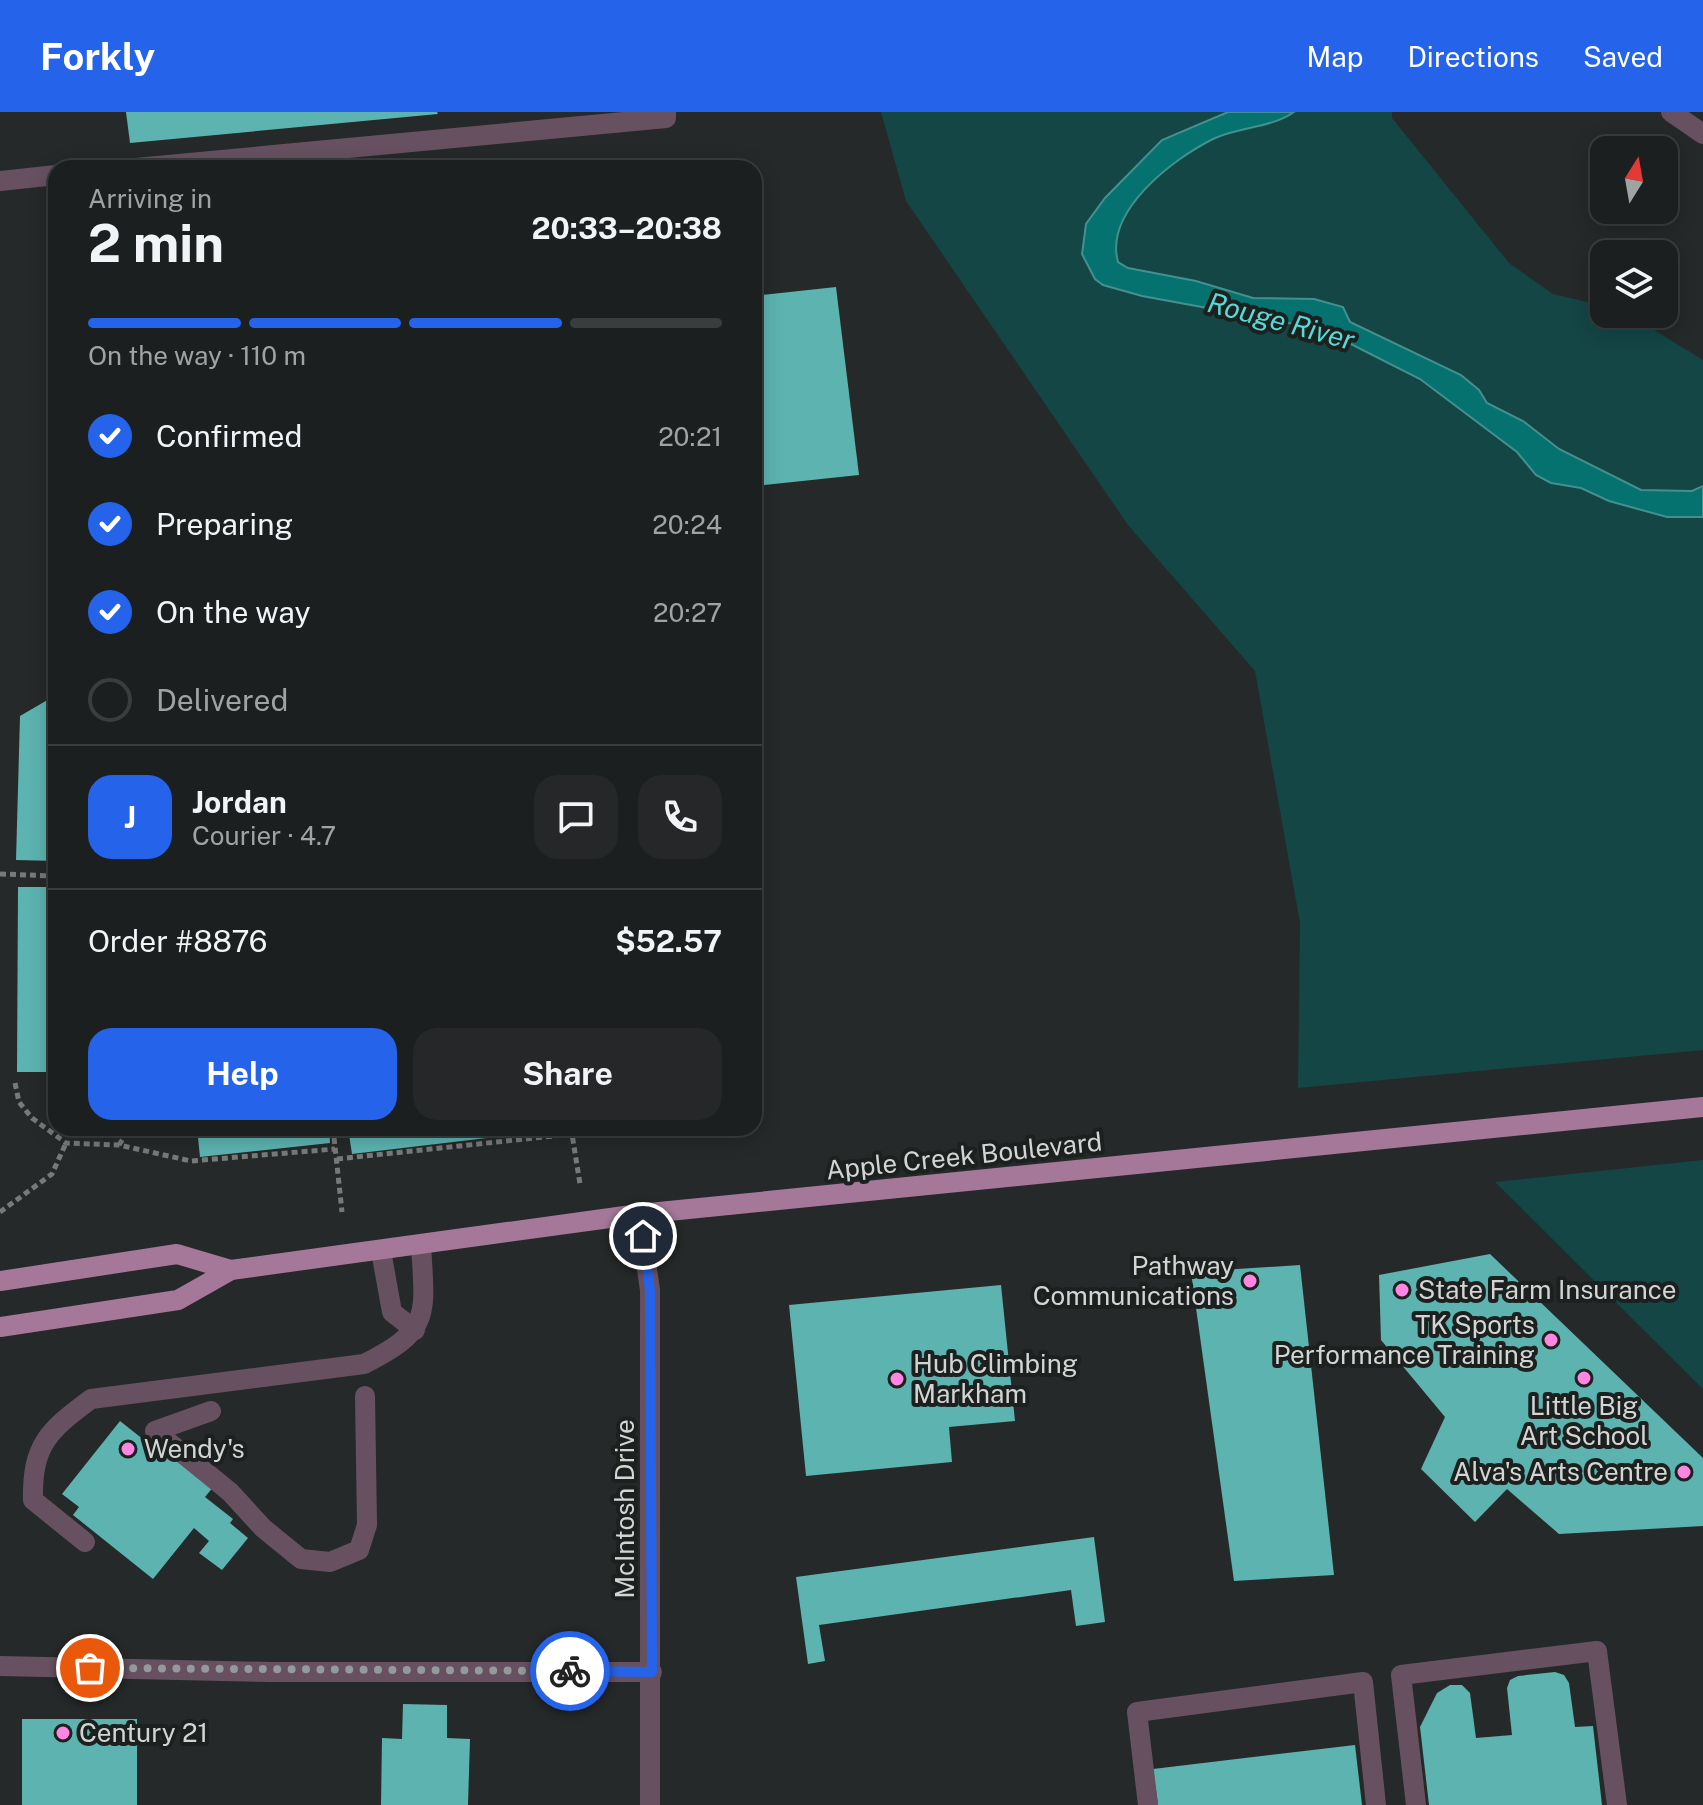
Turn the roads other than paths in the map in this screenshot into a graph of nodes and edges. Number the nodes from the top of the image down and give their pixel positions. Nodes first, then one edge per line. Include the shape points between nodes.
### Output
1 (666, 112) edge
2 (1671, 112) edge
3 (1703, 134) edge
4 (221, 160) edge
5 (48, 176) edge
6 (0, 181) edge
7 (1703, 1107) edge
8 (639, 1214) junction
9 (421, 1245) junction
10 (381, 1251) junction
11 (231, 1270) junction
12 (0, 1281) edge
13 (0, 1327) edge
14 (415, 1330) junction
15 (365, 1396) dead end
16 (211, 1411) dead end
17 (85, 1542) dead end
18 (0, 1666) edge
19 (652, 1672) junction
20 (650, 1805) edge
21 (1148, 1805) edge
22 (1376, 1805) edge
23 (1416, 1805) edge
24 (1617, 1805) edge

1 - 4 street via 666,118
2 - 3 street
5 - 6 street
7 - 8 main road, Apple Creek Boulevard
8 - 9 main road, Apple Creek Boulevard
8 - 19 street, McIntosh Drive via 650,1290
9 - 10 main road, Apple Creek Boulevard
9 - 14 street via 425,1308
10 - 11 main road, Apple Creek Boulevard
10 - 14 street via 392,1312
11 - 12 main road, Apple Creek Boulevard via 177,1254
11 - 13 main road, Apple Creek Boulevard via 178,1300
14 - 17 street via 364,1364 91,1399 56,1425 33,1466 33,1500
15 - 16 street via 367,1525 359,1550 330,1562 301,1559 155,1431
18 - 19 street
19 - 20 street, McIntosh Drive
21 - 22 street via 1137,1712 1363,1682
23 - 24 street via 1401,1675 1597,1651

